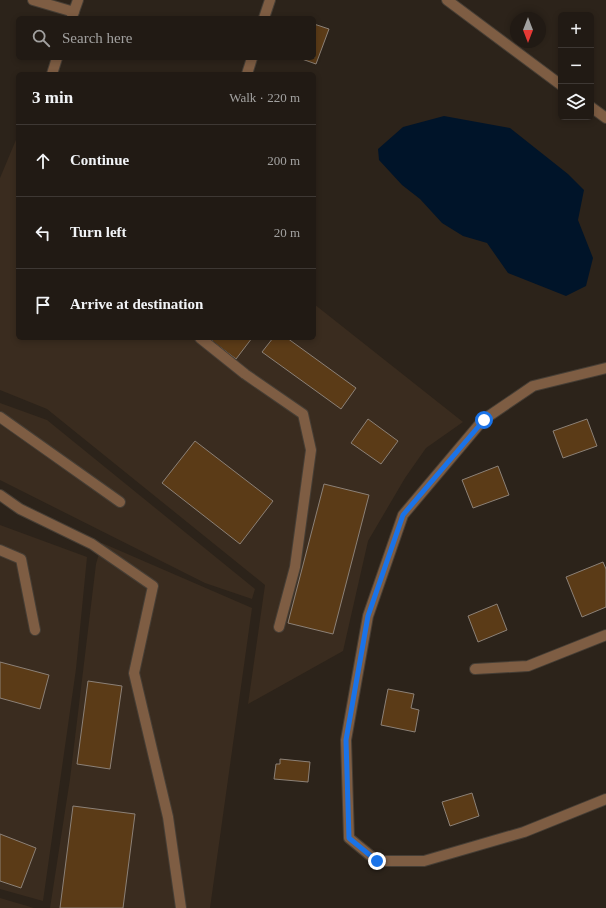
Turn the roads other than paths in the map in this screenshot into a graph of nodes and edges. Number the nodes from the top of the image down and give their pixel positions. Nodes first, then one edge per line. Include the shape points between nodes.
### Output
1 (33, 0) edge
2 (78, 0) edge
3 (270, 0) edge
4 (446, 0) edge
5 (73, 15) edge
6 (265, 16) edge
7 (56, 60) edge
8 (251, 60) edge
9 (53, 72) edge
10 (248, 72) edge
11 (560, 84) edge
12 (594, 109) edge
13 (606, 118) edge
14 (202, 340) edge
15 (606, 368) edge
16 (0, 417) edge
17 (0, 495) edge
18 (120, 502) dead end
19 (0, 550) edge
20 (279, 627) dead end
21 (35, 630) dead end
22 (606, 635) edge
23 (475, 669) dead end
24 (606, 799) edge
25 (181, 908) edge

1 - 5 street
2 - 5 street
3 - 6 street
4 - 11 street
7 - 9 street
8 - 10 street
12 - 13 street
14 - 20 street via 245,374 303,414 311,450 295,567
15 - 24 street via 533,386 484,420 403,515 368,616 348,732 349,838 377,861 424,861 524,832
16 - 18 street
17 - 25 street via 20,509 92,544 153,586 134,673 168,817
19 - 21 street via 21,559
22 - 23 street via 528,666

